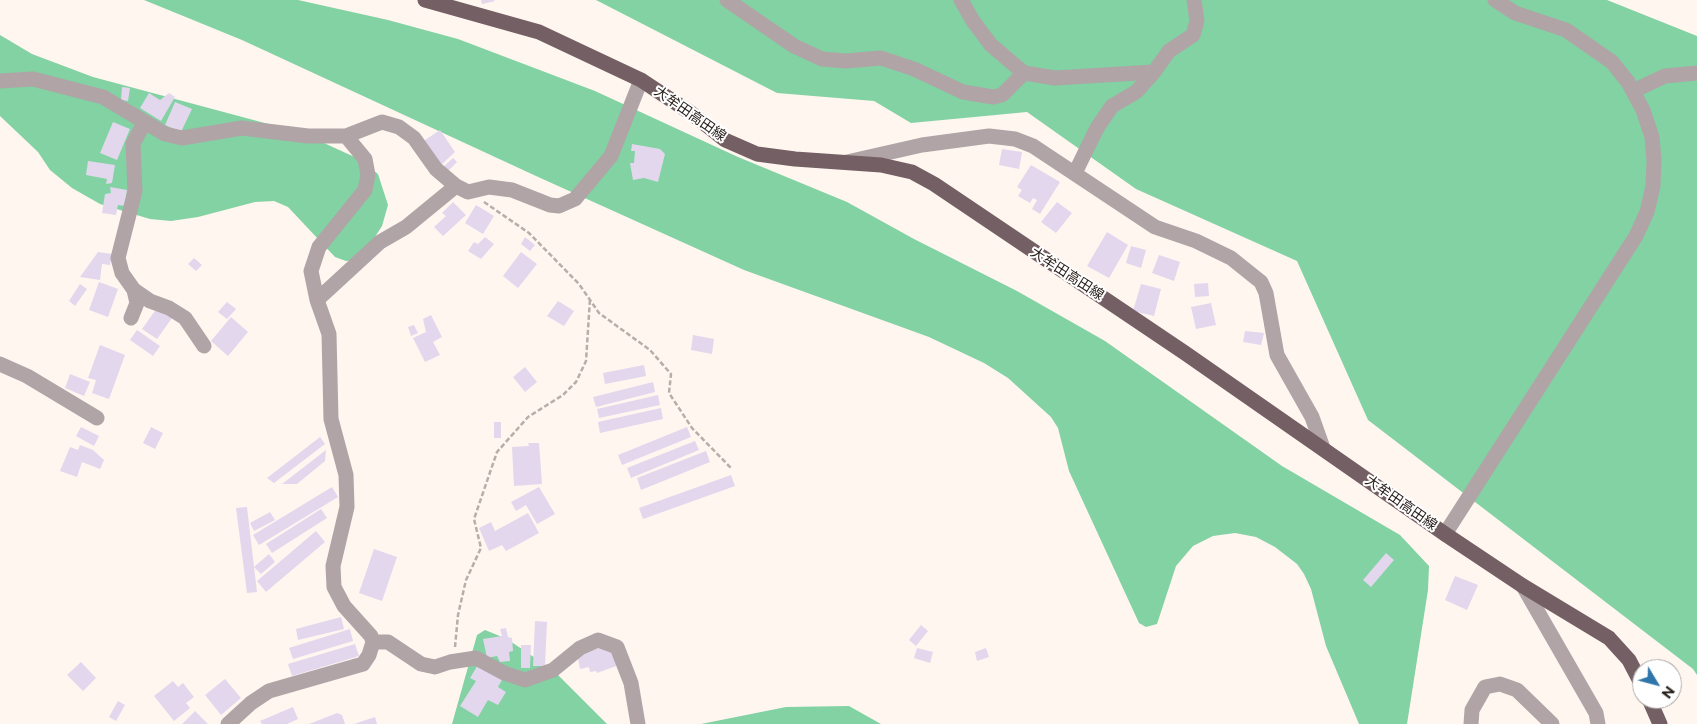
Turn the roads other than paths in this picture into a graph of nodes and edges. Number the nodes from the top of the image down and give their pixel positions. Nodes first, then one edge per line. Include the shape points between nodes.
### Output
1 (425, 0) edge
2 (727, 0) edge
3 (961, 0) edge
4 (1194, 0) edge
5 (1495, 0) edge
6 (1154, 72) junction
7 (1024, 73) junction
8 (1697, 73) edge
9 (641, 80) junction
10 (0, 81) edge
11 (1633, 91) junction
12 (144, 123) junction
13 (346, 136) junction
14 (845, 162) junction
15 (1075, 173) junction
16 (462, 189) junction
17 (134, 290) junction
18 (317, 300) junction
19 (131, 318) dead end
20 (204, 346) dead end
21 (0, 364) edge
22 (97, 418) dead end
23 (1323, 448) junction
24 (1445, 534) junction
25 (1524, 586) junction
26 (373, 642) junction
27 (1632, 667) edge
28 (1653, 709) edge
29 (228, 724) edge
30 (638, 724) edge
31 (1471, 724) edge
32 (1552, 724) edge
33 (1598, 724) edge
34 (1660, 724) edge

1 - 9 main road, 大牟田高田線 via 539,32
2 - 7 street via 794,46 822,59 881,58 963,92 993,97 1002,95
3 - 7 street via 992,45
4 - 6 street via 1197,21 1193,35 1168,51
5 - 11 street via 1515,14 1566,30 1612,62
6 - 7 street via 1055,78
6 - 15 street via 1136,92 1112,106
8 - 11 street via 1665,76
9 - 14 main road, 大牟田高田線 via 725,140 757,154
9 - 16 street via 611,156 575,199 559,206 512,190 490,187
10 - 12 street via 33,79 103,98
11 - 24 street via 1652,137 1653,186 1647,212 1636,236
12 - 13 street via 165,134 182,138 242,128 308,136
12 - 17 street via 133,144 135,191 118,258 122,273
13 - 16 street via 382,122 399,127 414,138 436,168
13 - 18 street via 365,159 368,175 365,190 319,247 311,271
14 - 15 street via 922,145 989,136 1015,139 1033,146
14 - 23 main road, 大牟田高田線 via 904,170 934,184
15 - 23 street via 1155,227 1232,258 1261,282 1266,293 1277,355 1312,417
16 - 18 street via 380,242
17 - 19 street via 137,302
17 - 20 street via 185,318
18 - 26 street via 329,334 331,419 346,475 347,507 333,566 334,587 344,606
21 - 22 street via 27,376
23 - 24 main road, 大牟田高田線
24 - 25 main road, 大牟田高田線
25 - 27 main road, 大牟田高田線 via 1609,638
25 - 33 street via 1596,713
26 - 29 street via 363,664 269,691
26 - 30 street via 388,642 421,664 435,668 476,658 525,680 553,670 580,648 598,640 618,647 631,683
28 - 34 main road
31 - 32 street via 1472,710 1485,687 1500,684 1517,690

